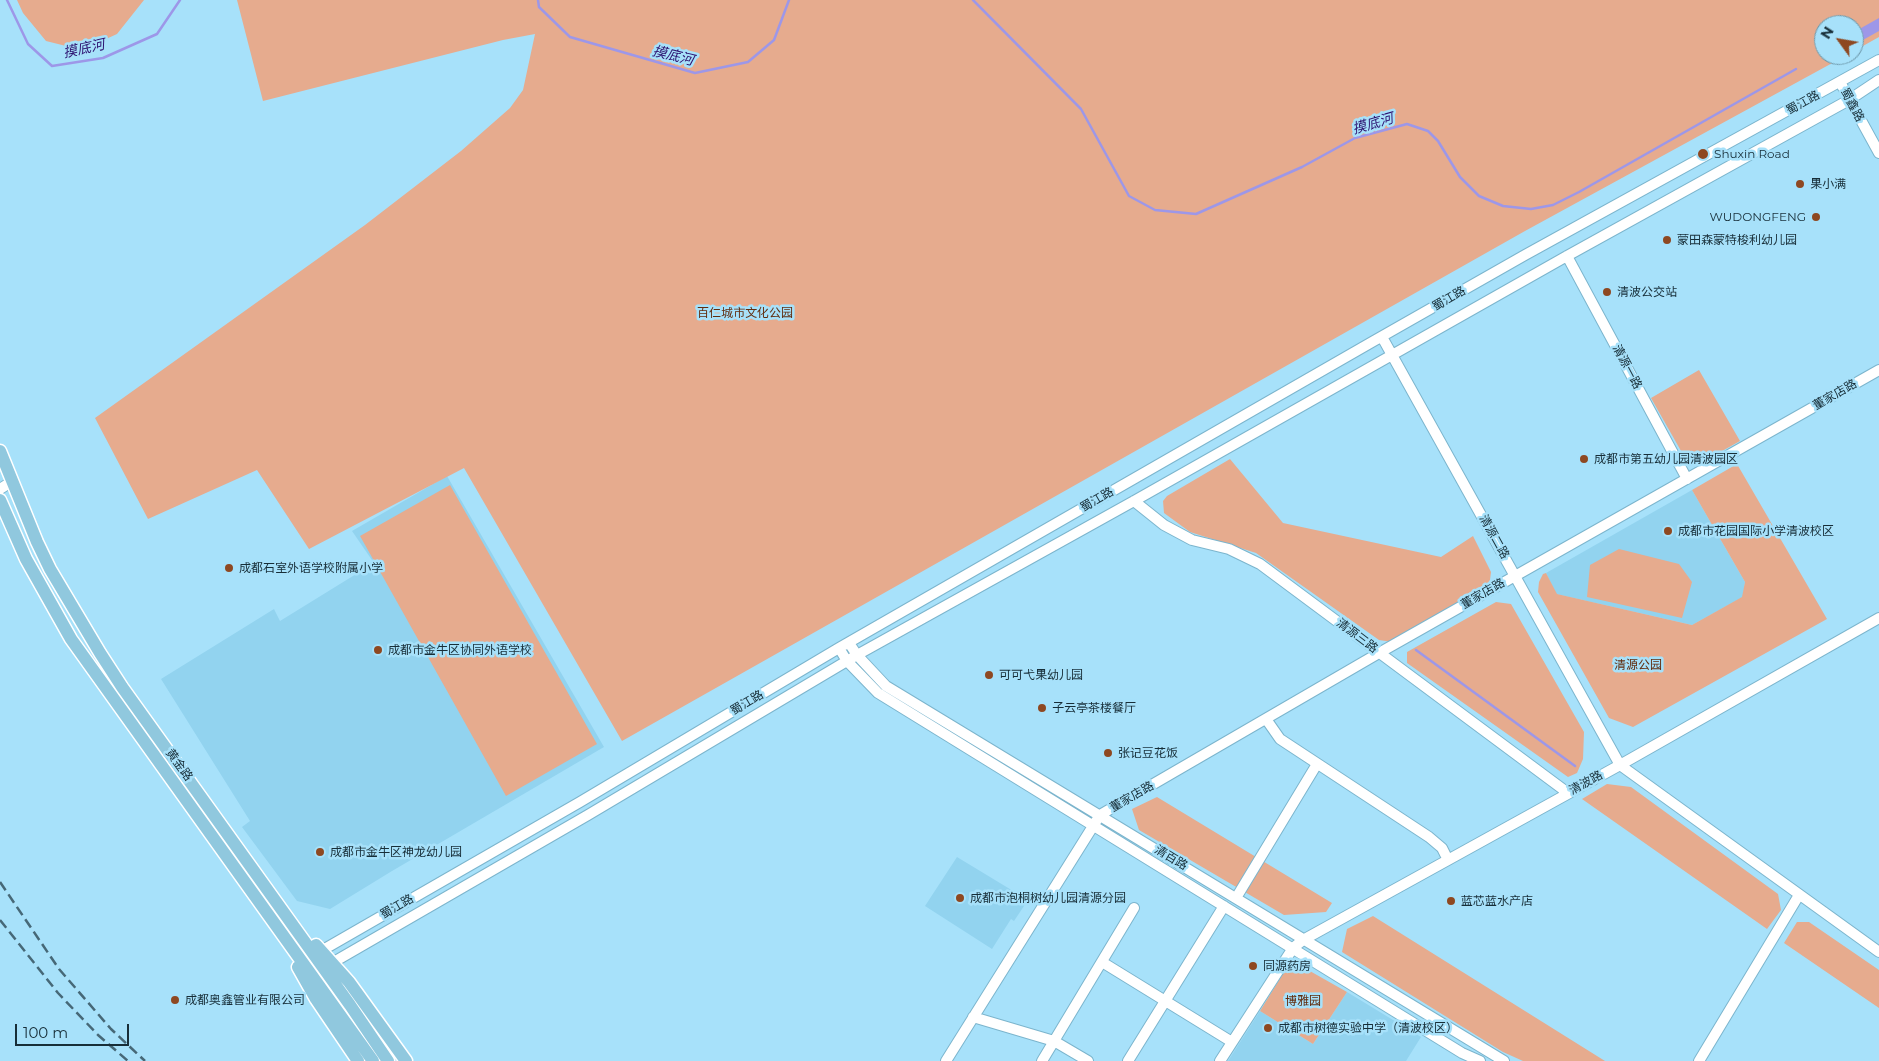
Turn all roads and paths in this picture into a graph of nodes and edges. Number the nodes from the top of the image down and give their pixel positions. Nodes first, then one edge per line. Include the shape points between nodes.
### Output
1 (1879, 60) edge
2 (1879, 80) edge
3 (1840, 82) junction
4 (1849, 100) junction
5 (1879, 153) edge
6 (1567, 256) junction
7 (1382, 337) junction
8 (1393, 356) junction
9 (1879, 370) edge
10 (0, 451) edge
11 (1687, 479) junction
12 (11, 482) junction
13 (0, 489) edge
14 (0, 500) edge
15 (1134, 501) junction
16 (1516, 576) junction
17 (1879, 618) edge
18 (849, 643) junction
19 (839, 648) junction
20 (1379, 653) junction
21 (857, 655) junction
22 (847, 661) junction
23 (1266, 719) junction
24 (1317, 764) junction
25 (1620, 764) junction
26 (1568, 793) junction
27 (1100, 815) junction
28 (1093, 826) junction
29 (1448, 860) junction
30 (1799, 895) junction
31 (1236, 898) junction
32 (276, 901) junction
33 (1224, 906) junction
34 (1134, 908) dead end
35 (269, 914) junction
36 (1303, 940) junction
37 (1293, 948) junction
38 (321, 951) junction
39 (1879, 952) edge
40 (1102, 962) junction
41 (332, 963) junction
42 (1165, 1002) junction
43 (973, 1017) junction
44 (1054, 1041) junction
45 (1232, 1042) junction
46 (358, 1061) edge
47 (373, 1061) edge
48 (388, 1061) edge
49 (406, 1061) edge
50 (946, 1061) edge
51 (1042, 1061) edge
52 (1088, 1061) edge
53 (1128, 1061) edge
54 (1220, 1061) edge
55 (1480, 1061) edge
56 (1504, 1061) edge
57 (1700, 1061) edge

1 - 3 street, 蜀江路
2 - 4 street, 蜀江路
3 - 4 street, 蜀鑫路
3 - 7 street, 蜀江路
4 - 5 street, 蜀鑫路
4 - 6 street, 蜀江路
6 - 8 street, 蜀江路
6 - 11 street, 清源一路
7 - 8 street, 清源二路
7 - 18 street, 蜀江路
8 - 15 street, 蜀江路
8 - 16 street, 清源二路
9 - 11 street, 董家店路
10 - 12 main road, 黄金路
11 - 16 street, 董家店路
12 - 13 street
12 - 32 main road, 黄金路 via 50,569 122,687
14 - 35 main road, 黄金路 via 26,559 71,639
15 - 20 street, 清源三路 via 1164,525 1192,540 1229,549 1260,564
15 - 21 street, 蜀江路
16 - 20 street, 董家店路
16 - 25 street, 清源二路
17 - 25 street, 清波路
18 - 19 street, 蜀江路
18 - 21 street, 清百路
19 - 22 street, 清百路
19 - 38 street, 蜀江路
20 - 23 street, 董家店路
20 - 26 street, 清源三路
21 - 22 street, 蜀江路
21 - 27 street, 清百路 via 886,686
22 - 28 street, 清百路 via 878,693
22 - 41 street, 蜀江路
23 - 24 street via 1280,739
23 - 27 street, 董家店路
24 - 29 street via 1430,837 1442,848
24 - 31 street
25 - 26 street, 清波路
25 - 30 street
26 - 29 street, 清波路
27 - 28 street, 董家店路
27 - 31 street, 清百路
28 - 33 street, 清百路
28 - 43 street, 董家店路
29 - 36 street, 清波路
30 - 39 street
30 - 57 street
31 - 36 street, 清百路
32 - 38 main road
32 - 48 main road, 黄金路
33 - 37 street, 清百路
33 - 42 street
34 - 40 street
35 - 46 main road via 316,999
35 - 47 main road, 黄金路
36 - 37 street, 清波路
36 - 56 street, 清百路
37 - 45 street, 清波路
37 - 55 street, 清百路
38 - 41 main road
40 - 42 street
40 - 44 street
41 - 49 main road
42 - 45 street
42 - 53 street
43 - 44 street
43 - 50 street, 董家店路
44 - 51 street
44 - 52 street
45 - 54 street, 清波路

